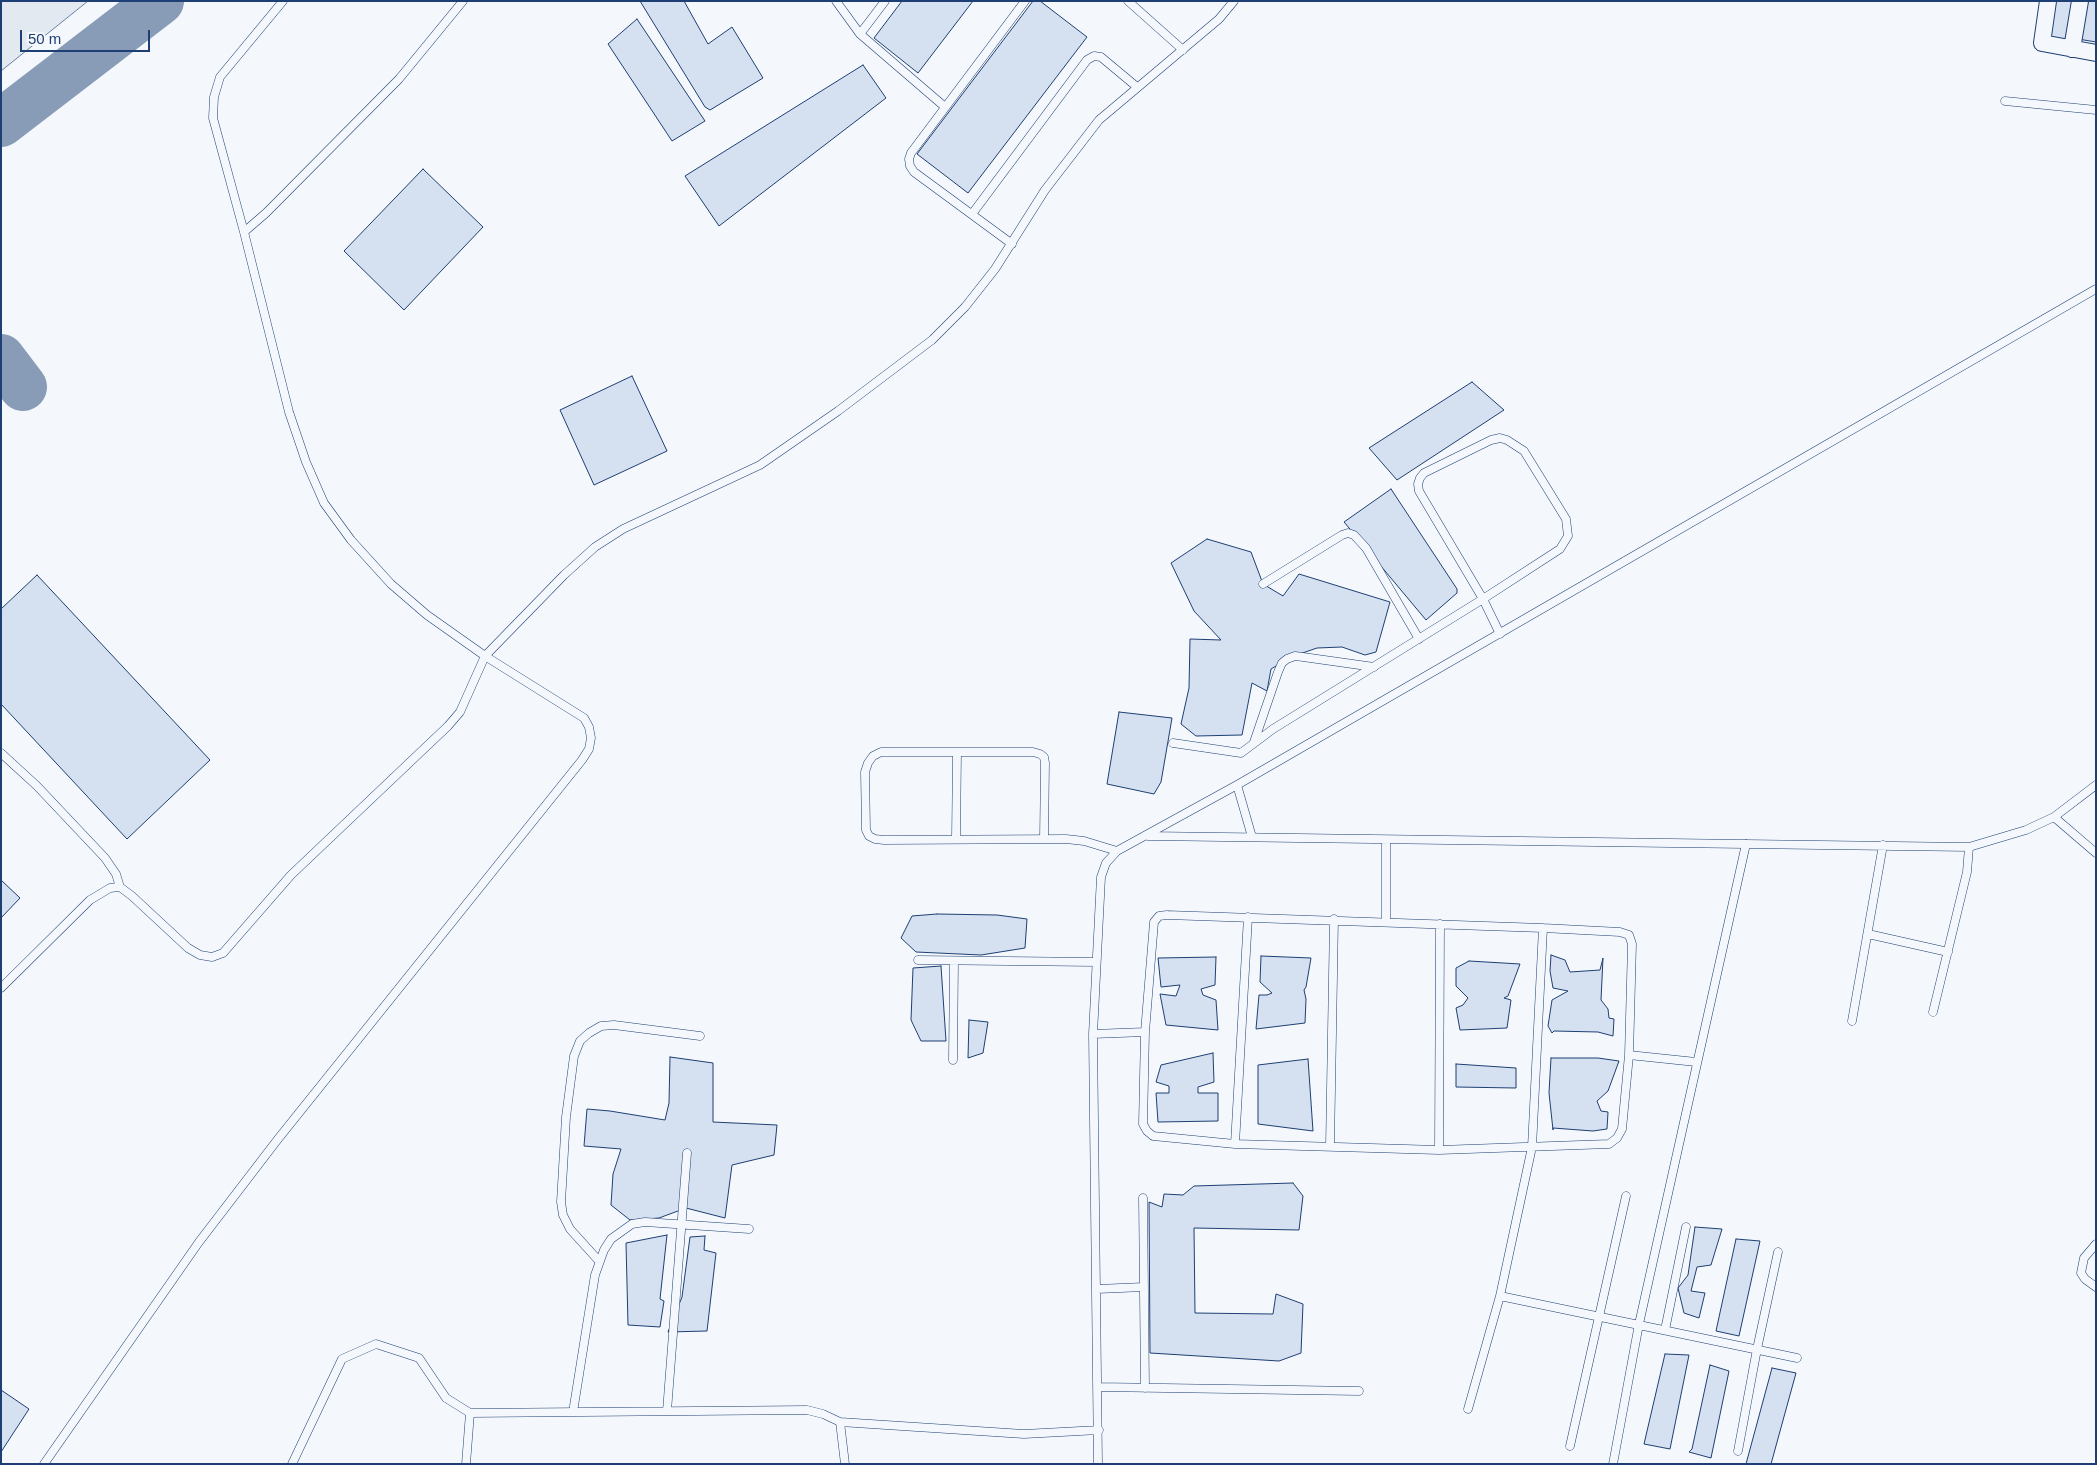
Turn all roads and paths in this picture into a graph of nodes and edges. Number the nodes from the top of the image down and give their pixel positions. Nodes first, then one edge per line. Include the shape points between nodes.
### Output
1 (283, 1) edge
2 (464, 1) edge
3 (836, 1) edge
4 (885, 1) edge
5 (1024, 1) edge
6 (1128, 1) edge
7 (1234, 1) edge
8 (2048, 1) edge
9 (2080, 1) edge
10 (860, 34) junction
11 (2072, 49) junction
12 (1183, 50) junction
13 (2096, 53) edge
14 (1137, 87) junction
15 (2005, 101) dead end
16 (945, 107) junction
17 (2096, 110) edge
18 (972, 214) junction
19 (244, 232) junction
20 (1012, 244) junction
21 (2096, 289) edge
22 (1264, 584) dead end
23 (1483, 599) junction
24 (1500, 634) junction
25 (1419, 639) junction
26 (485, 656) junction
27 (1374, 667) junction
28 (1173, 743) dead end
29 (1253, 744) junction
30 (958, 752) junction
31 (1, 753) edge
32 (1238, 785) junction
33 (2096, 785) edge
34 (2054, 817) junction
35 (1146, 836) junction
36 (1252, 837) junction
37 (956, 839) junction
38 (1044, 839) junction
39 (1386, 840) junction
40 (1746, 844) junction
41 (1883, 846) junction
42 (1969, 846) junction
43 (1117, 851) junction
44 (2096, 853) edge
45 (120, 887) junction
46 (1248, 917) junction
47 (1334, 919) junction
48 (1386, 922) junction
49 (1440, 924) junction
50 (1543, 928) junction
51 (1868, 934) junction
52 (1948, 952) junction
53 (918, 960) dead end
54 (954, 961) junction
55 (1096, 962) junction
56 (1, 988) edge
57 (1932, 1012) dead end
58 (1852, 1021) dead end
59 (1145, 1032) junction
60 (1093, 1034) junction
61 (700, 1036) dead end
62 (1629, 1055) junction
63 (953, 1060) dead end
64 (1696, 1062) junction
65 (1235, 1144) junction
66 (1330, 1146) junction
67 (1532, 1147) junction
68 (1439, 1150) junction
69 (687, 1154) dead end
70 (1626, 1196) dead end
71 (1144, 1198) dead end
72 (680, 1224) junction
73 (1686, 1227) dead end
74 (749, 1229) dead end
75 (2096, 1244) edge
76 (1778, 1252) dead end
77 (2093, 1254) edge
78 (599, 1261) junction
79 (1144, 1287) junction
80 (2096, 1287) edge
81 (1097, 1289) junction
82 (1500, 1296) junction
83 (1599, 1316) junction
84 (1639, 1324) junction
85 (1666, 1330) junction
86 (1757, 1349) junction
87 (1797, 1358) dead end
88 (1098, 1387) junction
89 (1145, 1388) junction
90 (1359, 1391) dead end
91 (1468, 1409) dead end
92 (667, 1411) junction
93 (573, 1412) junction
94 (470, 1413) junction
95 (840, 1422) junction
96 (1099, 1430) junction
97 (1570, 1446) dead end
98 (1738, 1451) dead end
99 (44, 1464) edge
100 (292, 1464) edge
101 (466, 1464) edge
102 (845, 1464) edge
103 (1098, 1464) edge
104 (1613, 1464) edge

1 - 19 lane via 220,77 214,97 213,118
2 - 19 lane via 399,78
3 - 10 lane
4 - 10 lane
5 - 16 lane
6 - 12 lane
7 - 12 lane via 1219,19
8 - 11 street via 2042,43
9 - 11 street
10 - 16 lane
11 - 13 street
12 - 14 lane
14 - 18 lane via 1101,58 1094,56 1087,60
14 - 20 lane via 1099,120 1045,190
15 - 17 lane
16 - 18 lane via 910,153 910,166
18 - 20 lane
19 - 26 lane via 289,412 324,503 350,540 391,584 427,615
20 - 26 lane via 965,307 932,340 760,465 623,529 595,547
21 - 24 lane
22 - 25 lane via 1342,535 1354,535 1366,548
23 - 23 lane via 1419,491 1418,484 1424,473 1500,438 1524,451 1566,519 1568,536 1560,549
23 - 24 lane
23 - 25 lane
24 - 32 lane
25 - 27 lane
26 - 45 lane via 460,712 448,726 291,875 223,952 212,957 188,948
26 - 99 lane via 584,718 591,738 589,749 199,1242
27 - 29 lane
27 - 29 lane via 1303,656 1287,659 1278,672
28 - 29 lane via 1235,753 1241,753
30 - 37 lane
30 - 37 lane via 881,752 873,756 865,772 866,830 869,836 884,840
30 - 38 lane via 1033,752 1044,757
31 - 45 lane via 105,858
32 - 35 lane
32 - 36 lane
33 - 34 lane
34 - 42 lane via 2026,830
34 - 44 lane
35 - 36 lane
35 - 43 lane
36 - 39 lane
37 - 38 lane
38 - 43 lane via 1084,840
39 - 40 lane
39 - 48 lane
40 - 41 lane
40 - 64 lane
41 - 42 lane
41 - 51 lane
42 - 52 lane via 1967,872
43 - 55 lane via 1106,863 1101,877
45 - 56 lane via 110,888 90,900
46 - 47 lane
46 - 59 lane via 1159,916 1154,922
46 - 65 lane
47 - 48 lane
47 - 66 lane
48 - 49 lane
49 - 50 lane
49 - 68 lane
50 - 62 lane via 1628,935 1632,944
50 - 67 lane
51 - 52 lane
51 - 58 lane
52 - 57 lane
53 - 54 lane
54 - 55 lane
54 - 63 lane
55 - 60 lane
59 - 60 lane
59 - 65 lane via 1143,1124 1147,1131 1153,1136
60 - 81 lane
61 - 78 lane via 614,1024 601,1026 580,1041 574,1056 566,1117 563,1215 570,1229
62 - 64 lane
62 - 67 lane via 1622,1129 1617,1138 1609,1144
64 - 84 lane
65 - 66 lane
66 - 68 lane
67 - 68 lane
67 - 82 lane
69 - 72 lane
70 - 83 lane
71 - 79 lane
72 - 74 lane
72 - 78 lane via 632,1224 612,1239
72 - 92 lane
73 - 85 lane
75 - 77 lane
76 - 86 lane
77 - 80 lane via 2084,1258 2081,1273
78 - 93 lane
79 - 81 lane
79 - 89 lane
81 - 88 lane
82 - 83 lane
82 - 91 lane
83 - 84 lane
83 - 97 lane
84 - 85 lane
84 - 104 lane
85 - 86 lane
86 - 87 lane
86 - 98 lane
88 - 89 lane
88 - 96 lane
89 - 90 lane
92 - 93 lane
92 - 95 lane via 807,1410
93 - 94 lane
94 - 100 lane via 446,1398 419,1358 376,1344 342,1359
94 - 101 lane
95 - 96 lane via 1024,1434
95 - 102 lane
96 - 103 lane

